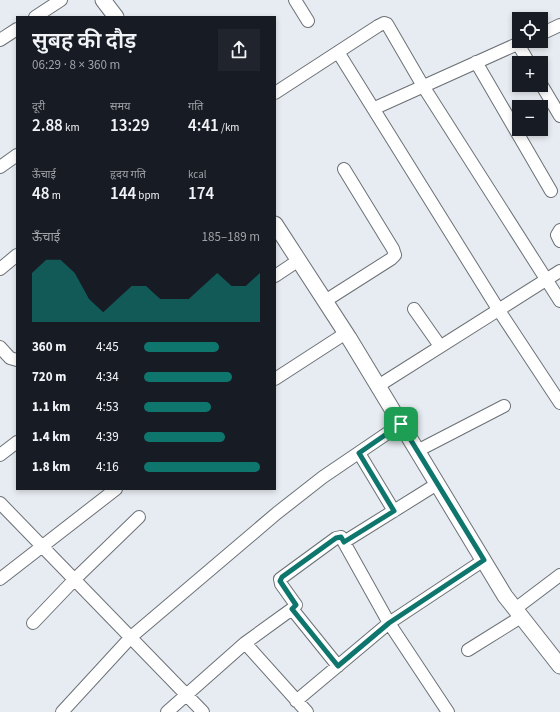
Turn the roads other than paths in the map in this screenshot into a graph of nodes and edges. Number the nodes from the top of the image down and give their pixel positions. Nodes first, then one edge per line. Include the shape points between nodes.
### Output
1 (61, 0) edge
2 (103, 0) edge
3 (294, 0) edge
4 (37, 16) edge
5 (115, 16) edge
6 (308, 21) dead end
7 (560, 26) edge
8 (16, 30) edge
9 (548, 31) edge
10 (0, 40) edge
11 (512, 46) edge
12 (338, 52) junction
13 (476, 62) junction
14 (423, 86) junction
15 (276, 92) edge
16 (546, 92) edge
17 (375, 108) junction
18 (560, 116) edge
19 (16, 156) edge
20 (0, 167) edge
21 (344, 169) dead end
22 (552, 191) dead end
23 (276, 226) edge
24 (560, 230) edge
25 (560, 241) edge
26 (16, 256) edge
27 (299, 260) junction
28 (0, 269) edge
29 (560, 271) edge
30 (276, 275) edge
31 (546, 279) junction
32 (325, 301) junction
33 (560, 301) edge
34 (414, 309) dead end
35 (498, 309) junction
36 (346, 333) junction
37 (440, 346) junction
38 (0, 347) edge
39 (16, 360) edge
40 (276, 378) edge
41 (378, 386) junction
42 (560, 403) edge
43 (504, 406) dead end
44 (401, 424) junction
45 (16, 443) edge
46 (417, 451) junction
47 (359, 453) junction
48 (0, 455) edge
49 (437, 484) junction
50 (115, 490) edge
51 (0, 503) edge
52 (394, 511) junction
53 (139, 518) dead end
54 (344, 542) junction
55 (41, 545) junction
56 (484, 560) junction
57 (560, 575) edge
58 (0, 579) edge
59 (75, 579) junction
60 (292, 609) junction
61 (518, 613) junction
62 (33, 623) dead end
63 (389, 623) junction
64 (131, 637) junction
65 (245, 643) junction
66 (468, 650) dead end
67 (338, 666) junction
68 (560, 666) edge
69 (186, 694) junction
70 (296, 701) junction
71 (62, 712) edge
72 (167, 712) edge
73 (203, 712) edge
74 (307, 712) edge
75 (448, 712) edge

1 - 4 street
2 - 5 street
3 - 6 street
7 - 9 street
8 - 10 street
11 - 13 street
12 - 14 street via 378,26 387,24
12 - 15 street
12 - 17 street
13 - 14 street
13 - 22 street
14 - 17 street
14 - 31 street
16 - 18 street
17 - 35 street
19 - 20 street
21 - 32 street via 395,255
23 - 27 street
24 - 25 street via 557,235
26 - 28 street
27 - 30 street
27 - 32 street
29 - 31 street
31 - 33 street
31 - 35 street
32 - 36 street
34 - 37 street
35 - 37 street
35 - 42 street
36 - 40 street
36 - 41 street
37 - 41 street
38 - 39 street via 10,358
41 - 44 street
43 - 46 street
44 - 46 street
44 - 47 street
45 - 48 street
46 - 49 street
47 - 52 street
47 - 64 street via 277,513
49 - 52 street
49 - 56 street
50 - 55 street
51 - 55 street
52 - 54 street
53 - 59 street
54 - 60 street via 338,536 280,579 296,605
54 - 63 street
55 - 58 street
55 - 59 street
56 - 61 street
56 - 63 street
57 - 61 street
59 - 62 street
59 - 64 street
60 - 65 street
60 - 67 street
61 - 66 street
61 - 68 street
63 - 67 street
63 - 75 street
64 - 69 street
64 - 71 street
65 - 69 street
65 - 70 street
67 - 70 street
69 - 72 street
69 - 73 street
70 - 74 street

